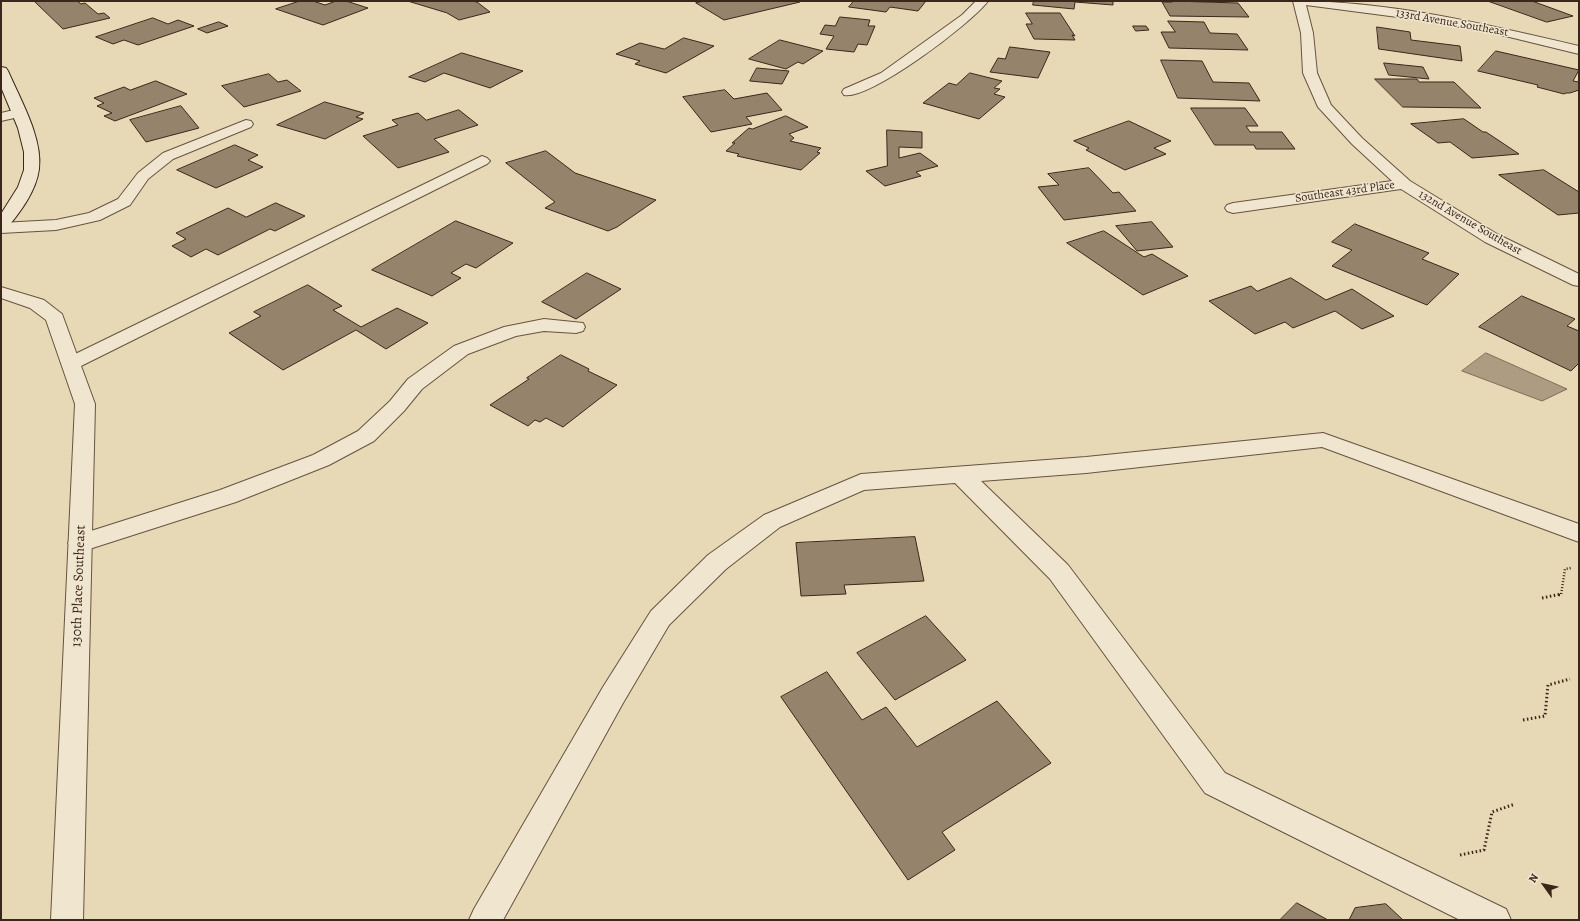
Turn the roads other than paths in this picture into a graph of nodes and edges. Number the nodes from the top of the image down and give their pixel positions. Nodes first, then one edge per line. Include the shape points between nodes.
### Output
1 (982, 1) edge
2 (1300, 1) edge
3 (1579, 50) edge
4 (1, 71) edge
5 (849, 92) dead end
6 (18, 113) junction
7 (1, 116) edge
8 (246, 124) dead end
9 (482, 161) dead end
10 (1404, 184) junction
11 (1233, 208) dead end
12 (1, 224) edge
13 (1, 228) edge
14 (1579, 281) edge
15 (1, 292) edge
16 (576, 327) dead end
17 (72, 362) junction
18 (960, 474) junction
19 (1579, 533) edge
20 (80, 543) junction
21 (67, 920) edge
22 (485, 920) edge
23 (1495, 920) edge

1 - 5 street via 966,18 886,76
2 - 3 street, 133rd Avenue Southeast via 1428,17 1493,29
2 - 10 street, Southeast 43rd Place via 1307,32 1310,74 1325,107 1357,141
4 - 6 street
6 - 7 street
6 - 12 street via 28,138 32,162 26,188 14,209
8 - 13 street via 168,156 143,176 124,202 94,216 56,224
9 - 17 street
10 - 11 street, Southeast 43rd Place
10 - 14 street, 132nd Avenue Southeast via 1491,238
15 - 17 street, 130th Place Southeast via 37,304 55,318
16 - 20 street via 544,326 511,331 461,350 415,384 366,436 321,460 228,496
17 - 20 street, 130th Place Southeast via 85,404
18 - 19 street via 1086,465 1323,440
18 - 22 street via 861,482 772,521 717,562 660,618 613,695
18 - 23 street via 1059,572 1215,783
20 - 21 street, 130th Place Southeast

